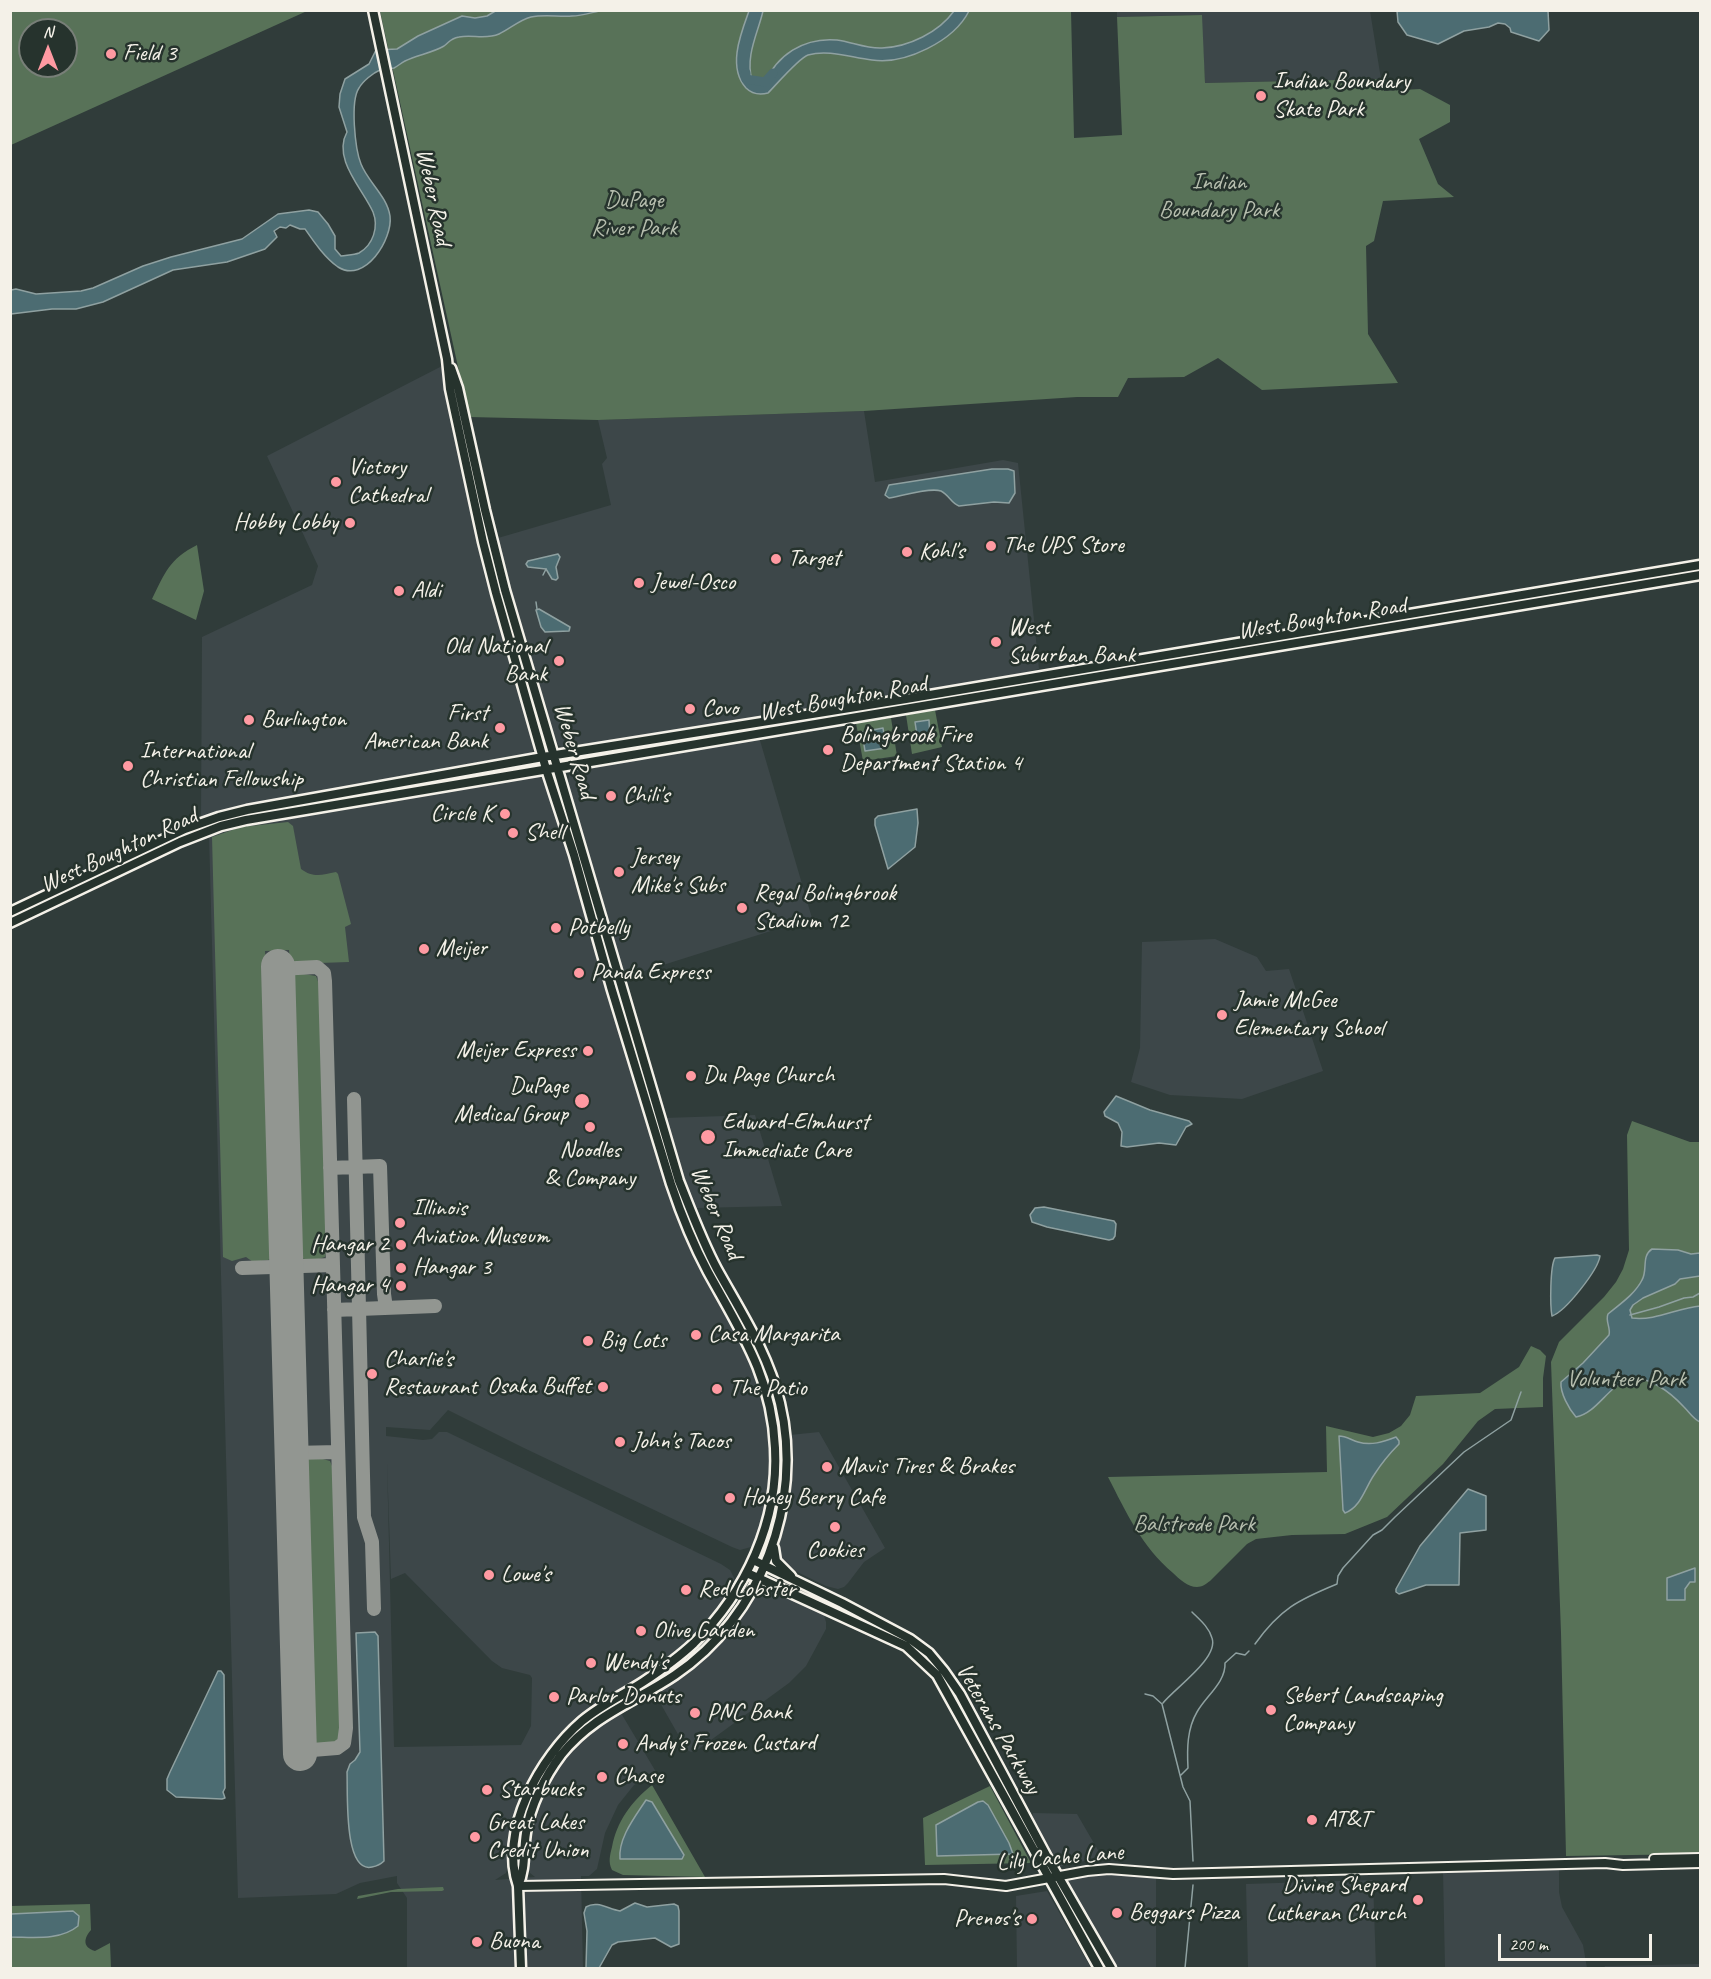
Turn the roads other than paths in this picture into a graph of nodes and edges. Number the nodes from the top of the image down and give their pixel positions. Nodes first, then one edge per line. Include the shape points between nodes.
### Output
1 (373, 10) edge
2 (447, 359) junction
3 (1701, 565) edge
4 (1701, 575) edge
5 (554, 755) junction
6 (543, 757) junction
7 (558, 767) junction
8 (546, 769) junction
9 (578, 871) junction
10 (598, 901) junction
11 (10, 912) edge
12 (10, 923) edge
13 (774, 1541) junction
14 (753, 1560) junction
15 (764, 1566) junction
16 (747, 1573) junction
17 (758, 1578) junction
18 (801, 1584) junction
19 (1701, 1858) edge
20 (1605, 1863) junction
21 (1701, 1863) edge
22 (1059, 1877) junction
23 (1048, 1879) junction
24 (518, 1886) junction
25 (521, 1968) edge
26 (1099, 1968) edge
27 (1111, 1968) edge

1 - 2 main road, Weber Road
2 - 5 main road, Weber Road via 458,388 506,590
2 - 6 main road, Weber Road via 483,542
3 - 5 main road, West Boughton Road
4 - 7 main road, West Boughton Road
5 - 6 main road, West Boughton Road
5 - 7 main road, Weber Road
6 - 8 main road, Weber Road
6 - 11 main road, West Boughton Road via 219,817 176,833
7 - 8 main road, West Boughton Road
7 - 10 main road, Weber Road
8 - 9 main road, Weber Road
8 - 12 main road, West Boughton Road via 221,826
9 - 10 main road via 583,874 591,898
9 - 14 main road, Weber Road via 678,1205 707,1270 756,1361 766,1390 775,1448 774,1482 765,1529
10 - 13 main road, Weber Road via 679,1181 716,1266 763,1350 781,1405 786,1456 784,1499
13 - 15 main road, Weber Road
13 - 18 main road via 776,1561
14 - 15 main road, Veterans Parkway
14 - 16 main road, Weber Road
15 - 17 main road, Weber Road
15 - 18 main road, Veterans Parkway
16 - 17 main road, Veterans Parkway
16 - 24 main road, Weber Road via 721,1613 694,1643 661,1670 582,1721 544,1765 525,1801 517,1828 514,1874
17 - 23 main road, Veterans Parkway via 906,1646 937,1676
17 - 24 main road, Weber Road via 735,1616 699,1656 594,1722 559,1757 531,1816 524,1873
18 - 22 main road, Veterans Parkway via 910,1639 929,1653 960,1694
19 - 20 street, Lily Cache Lane
20 - 21 street, Lily Cache Lane
20 - 22 street, Lily Cache Lane via 1173,1874 1110,1869
22 - 23 street, Lily Cache Lane
22 - 27 main road, Veterans Parkway
23 - 24 street, Lily Cache Lane via 1006,1886 944,1879
23 - 26 main road, Veterans Parkway
24 - 25 main road, Weber Road

